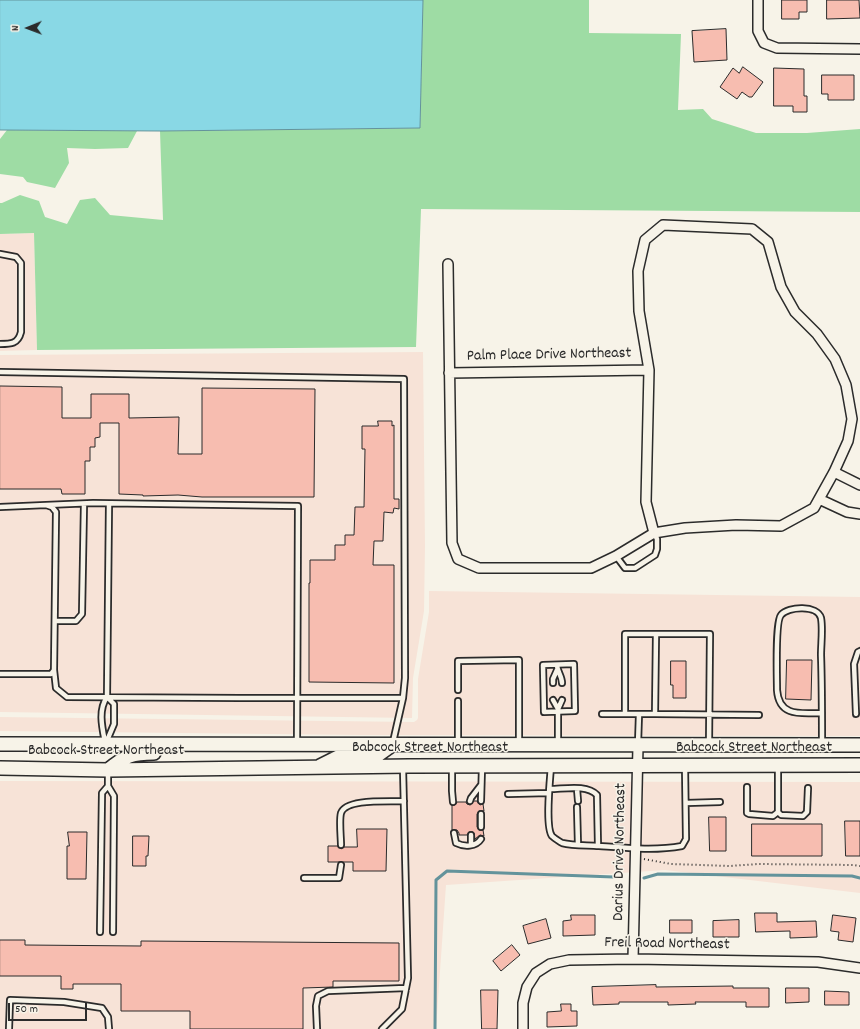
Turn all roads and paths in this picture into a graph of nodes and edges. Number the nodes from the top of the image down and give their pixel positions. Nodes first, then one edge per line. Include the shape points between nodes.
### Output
1 (758, 0) edge
2 (860, 49) edge
3 (0, 254) edge
4 (448, 264) dead end
5 (0, 344) edge
6 (649, 370) junction
7 (0, 372) edge
8 (449, 373) junction
9 (834, 472) junction
10 (860, 485) edge
11 (819, 499) junction
12 (84, 504) junction
13 (109, 504) junction
14 (46, 505) junction
15 (0, 507) edge
16 (860, 514) edge
17 (654, 532) junction
18 (616, 556) junction
19 (56, 621) junction
20 (656, 634) junction
21 (860, 651) edge
22 (557, 664) junction
23 (54, 670) junction
24 (557, 670) junction
25 (0, 674) edge
26 (553, 683) dead end
27 (562, 683) dead end
28 (458, 690) dead end
29 (107, 697) junction
30 (403, 698) junction
31 (297, 699) junction
32 (553, 700) dead end
33 (562, 700) dead end
34 (458, 701) dead end
35 (558, 710) junction
36 (822, 713) junction
37 (602, 714) dead end
38 (625, 714) junction
39 (639, 714) junction
40 (655, 714) junction
41 (709, 714) junction
42 (856, 714) dead end
43 (759, 715) dead end
44 (0, 744) edge
45 (106, 744) junction
46 (211, 745) junction
47 (297, 745) junction
48 (392, 745) junction
49 (456, 745) junction
50 (519, 745) junction
51 (822, 745) junction
52 (860, 745) edge
53 (558, 746) junction
54 (638, 746) junction
55 (709, 746) junction
56 (403, 766) junction
57 (452, 766) junction
58 (482, 766) junction
59 (551, 766) junction
60 (637, 766) junction
61 (685, 766) junction
62 (778, 766) junction
63 (860, 766) edge
64 (318, 767) junction
65 (0, 768) edge
66 (108, 770) junction
67 (481, 784) junction
68 (108, 786) junction
69 (747, 786) dead end
70 (808, 788) dead end
71 (577, 789) junction
72 (549, 791) junction
73 (508, 794) dead end
74 (404, 801) junction
75 (470, 801) dead end
76 (481, 801) dead end
77 (578, 801) dead end
78 (453, 802) dead end
79 (720, 802) dead end
80 (686, 803) junction
81 (578, 807) dead end
82 (778, 812) junction
83 (481, 814) dead end
84 (481, 827) dead end
85 (454, 833) dead end
86 (471, 835) dead end
87 (481, 839) dead end
88 (340, 845) dead end
89 (471, 845) junction
90 (578, 845) junction
91 (598, 846) junction
92 (636, 848) junction
93 (636, 858) junction
94 (341, 865) dead end
95 (860, 866) edge
96 (304, 878) dead end
97 (100, 932) dead end
98 (113, 932) dead end
99 (633, 958) junction
100 (860, 968) edge
101 (406, 988) junction
102 (9, 1029) edge
103 (109, 1029) edge
104 (317, 1029) edge
105 (382, 1029) edge
106 (524, 1029) edge

1 - 2 street via 758,31 764,43 777,48
3 - 5 lane via 16,257 21,263 20,338 14,342
4 - 8 street, Palm Place Drive Northeast
6 - 8 street, Palm Place Drive Northeast
6 - 9 street, Palm Place Drive Northeast via 639,311 638,271 645,240 663,226 752,229 768,242 781,287 795,312 817,334 835,359 846,385 852,419 848,441
6 - 17 street, Palm Place Drive Northeast via 646,502
7 - 30 lane via 404,379
8 - 18 street, Palm Place Drive Northeast via 452,543 458,559 478,568 591,568
9 - 10 street
9 - 11 street, Palm Place Drive Northeast
11 - 16 street via 847,512
11 - 17 street, Palm Place Drive Northeast via 814,508 781,526 736,525
12 - 13 lane
12 - 14 lane
12 - 19 lane via 82,614 76,621
13 - 29 lane
13 - 31 lane via 298,506
14 - 15 lane
14 - 19 lane via 56,512
17 - 18 street, Palm Place Drive Northeast
17 - 18 lane via 657,539 655,555 635,568 625,568
19 - 23 lane
20 - 38 lane via 625,634
20 - 40 lane
20 - 41 lane via 710,634
21 - 42 lane via 854,664
22 - 24 lane
22 - 35 lane via 543,665 544,712
22 - 35 lane via 574,664 575,711
23 - 25 lane via 51,674
23 - 29 lane via 56,688 67,697
24 - 26 lane
24 - 27 lane
28 - 50 lane via 458,661 519,660
29 - 31 lane
29 - 45 lane via 102,704
29 - 45 lane via 114,704 114,724
30 - 31 lane
30 - 48 lane
31 - 47 lane
32 - 35 lane
33 - 35 lane
34 - 49 lane
35 - 53 lane
36 - 36 lane via 821,618 815,610 792,609 782,614 778,626 778,695 781,704 790,712
36 - 51 lane
37 - 38 lane
38 - 39 lane
39 - 40 lane
39 - 54 lane
40 - 41 lane
41 - 43 lane
41 - 55 lane
44 - 45 main road, Babcock Street Northeast
45 - 46 main road, Babcock Street Northeast
46 - 47 main road, Babcock Street Northeast
46 - 66 main road via 183,752 140,753 121,759
47 - 48 main road, Babcock Street Northeast
48 - 49 main road, Babcock Street Northeast
48 - 64 main road via 378,755 338,757
49 - 50 main road, Babcock Street Northeast
49 - 56 main road via 416,751
50 - 53 main road, Babcock Street Northeast
51 - 52 main road, Babcock Street Northeast
51 - 55 main road, Babcock Street Northeast
53 - 54 main road, Babcock Street Northeast
54 - 55 main road, Babcock Street Northeast
54 - 60 street, Darius Drive Northeast
56 - 57 main road, Babcock Street Northeast
56 - 64 main road, Babcock Street Northeast
56 - 74 lane
57 - 58 main road, Babcock Street Northeast
57 - 78 lane
58 - 59 main road, Babcock Street Northeast
58 - 67 lane
59 - 60 main road, Babcock Street Northeast
59 - 72 lane
60 - 61 main road, Babcock Street Northeast
60 - 92 street, Darius Drive Northeast
61 - 62 main road, Babcock Street Northeast
61 - 80 lane
62 - 63 main road, Babcock Street Northeast
62 - 82 lane
64 - 66 main road, Babcock Street Northeast
65 - 66 main road, Babcock Street Northeast
66 - 68 lane
67 - 75 lane
67 - 76 lane
68 - 97 lane via 102,793
68 - 98 lane via 114,796
69 - 82 lane via 747,813 773,816
70 - 82 lane via 806,814 781,816
71 - 72 lane
71 - 77 lane
71 - 91 lane via 585,788 597,796
72 - 73 lane
72 - 90 lane via 551,835 556,840
74 - 88 lane via 360,802 346,806 341,813
74 - 101 lane via 408,978
79 - 80 lane
80 - 92 lane via 686,839 682,846
81 - 90 lane
83 - 84 lane
85 - 89 lane via 456,843
86 - 89 lane
87 - 89 lane via 478,844
90 - 91 lane
91 - 92 lane
92 - 93 street, Darius Drive Northeast
93 - 95 path via 672,864
93 - 99 street, Darius Drive Northeast
94 - 96 lane via 339,878
99 - 100 street, Freil Road Northeast via 818,962
99 - 106 street, Freil Road Northeast via 570,960 550,964 536,973 523,1003
101 - 104 lane via 328,991 318,996
101 - 105 lane via 402,1009
102 - 103 lane via 10,1000 64,1002 102,1008 108,1017

